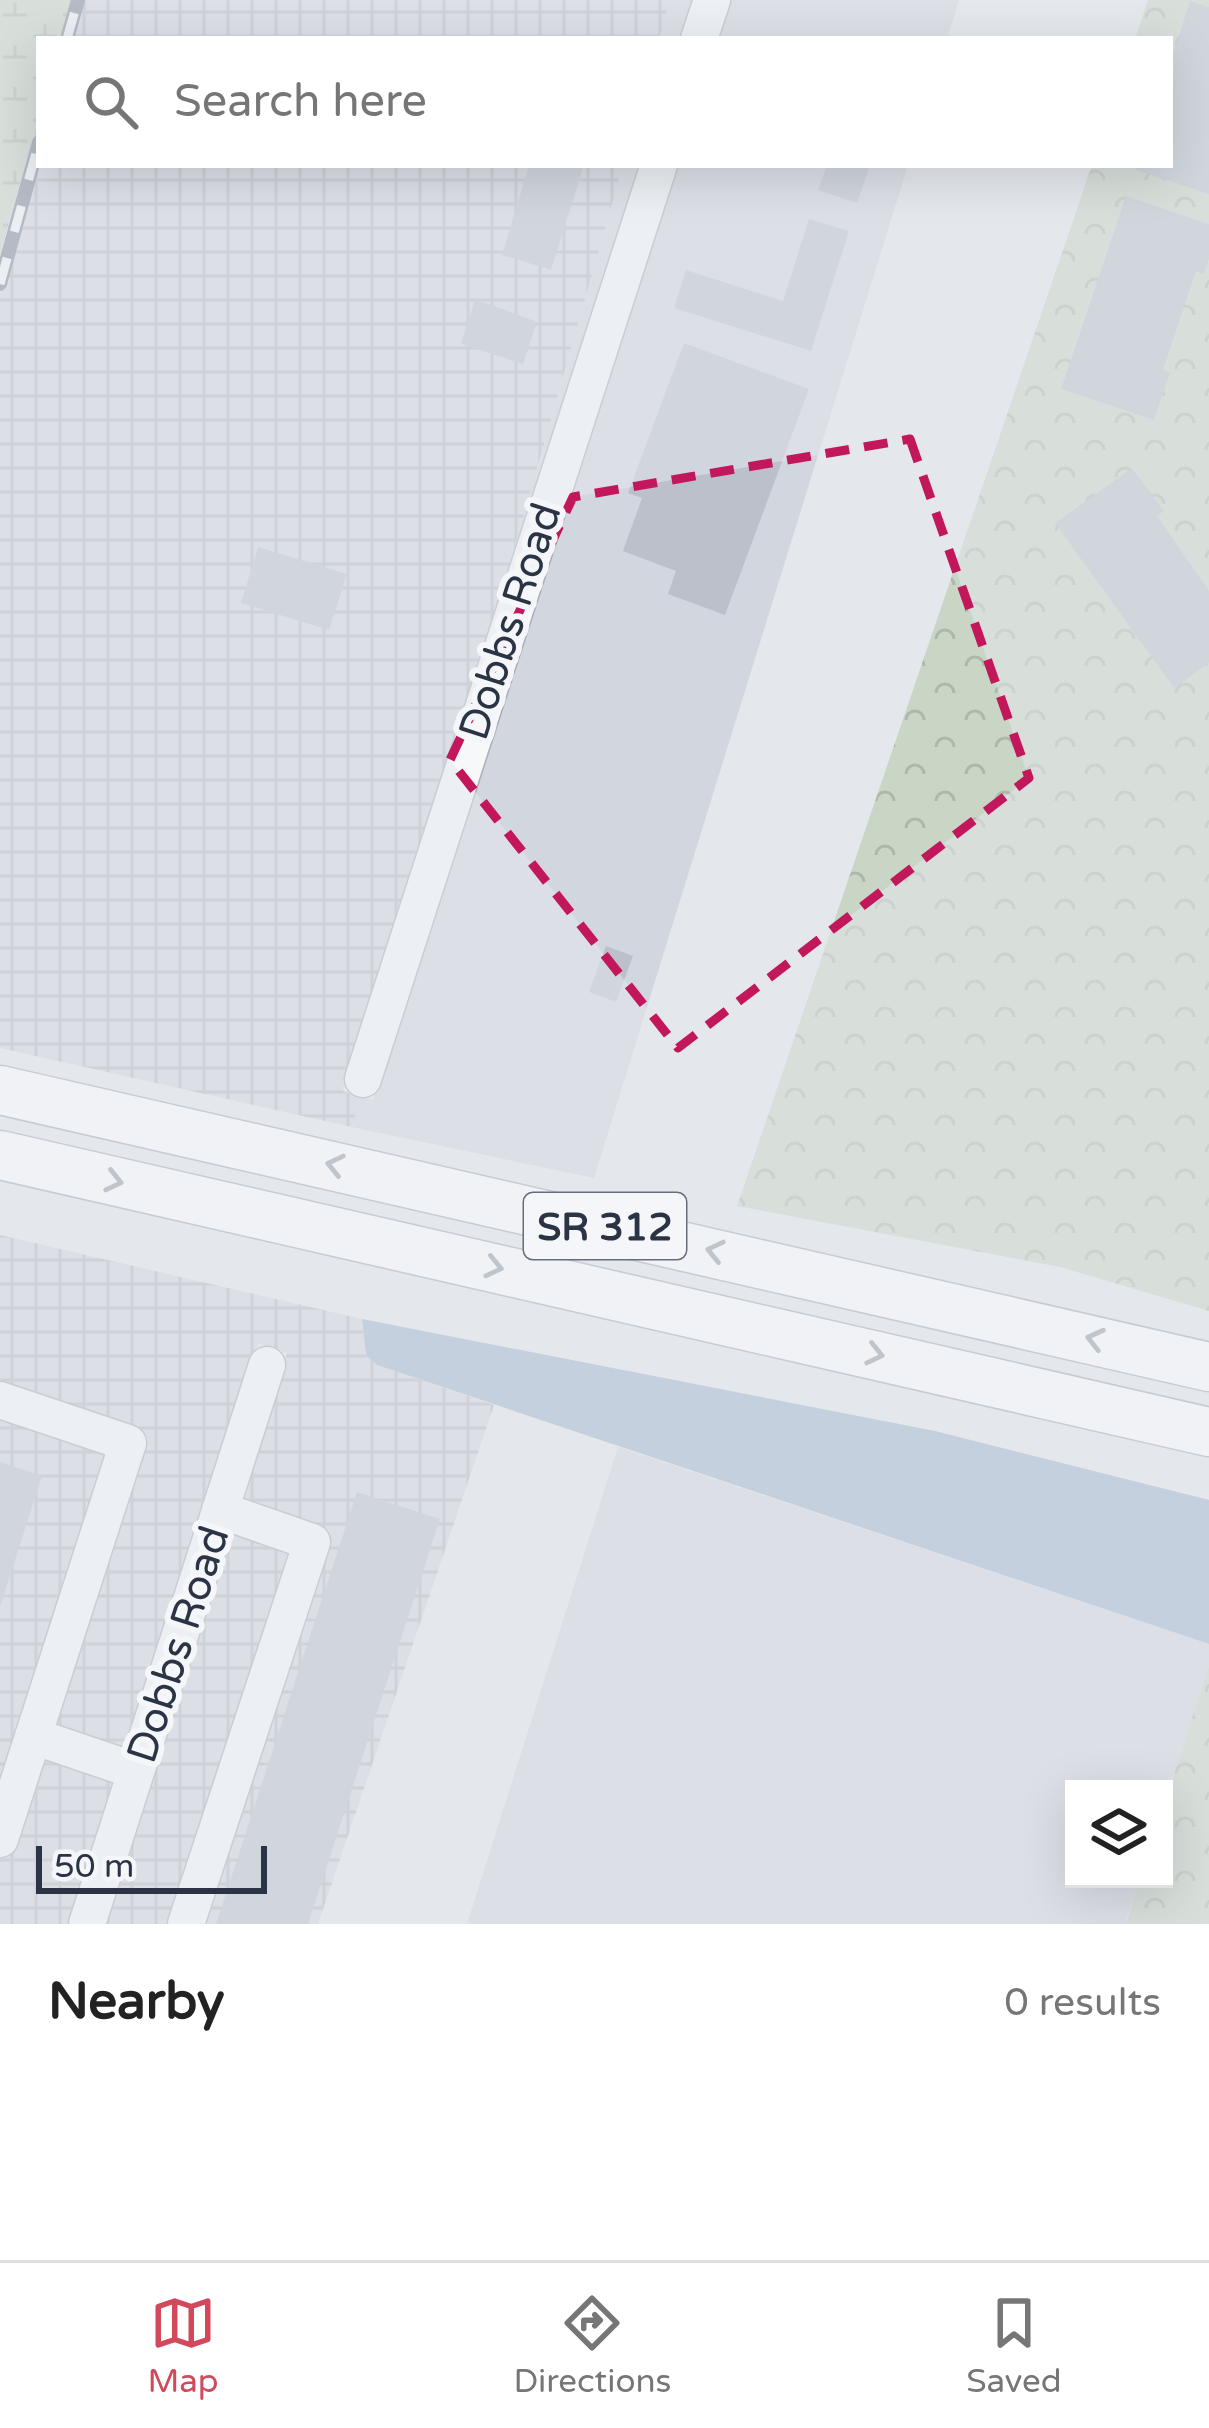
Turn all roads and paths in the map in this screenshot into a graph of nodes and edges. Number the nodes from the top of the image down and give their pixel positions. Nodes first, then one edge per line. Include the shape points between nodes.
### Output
1 (712, 0) edge
2 (700, 36) edge
3 (658, 168) edge
4 (363, 1079) dead end
5 (0, 1090) edge
6 (0, 1155) edge
7 (267, 1365) dead end
8 (1209, 1366) edge
9 (0, 1400) edge
10 (1209, 1407) edge
11 (1156, 1419) junction
12 (1209, 1432) edge
13 (220, 1510) junction
14 (33, 1736) junction
15 (136, 1771) junction
16 (0, 1839) edge
17 (87, 1924) edge
18 (186, 1924) edge

1 - 2 street
3 - 4 street, Dobbs Road
8 -> 5 main road, SR 312
6 -> 11 main road, SR 312
7 - 13 street, Dobbs Road
9 - 14 street via 128,1443
10 - 11 main road via 1186,1401
11 - 12 main road, SR 312
13 - 15 street, Dobbs Road
13 - 18 street via 312,1542
14 - 15 street
14 - 16 street
15 - 17 street, Dobbs Road

